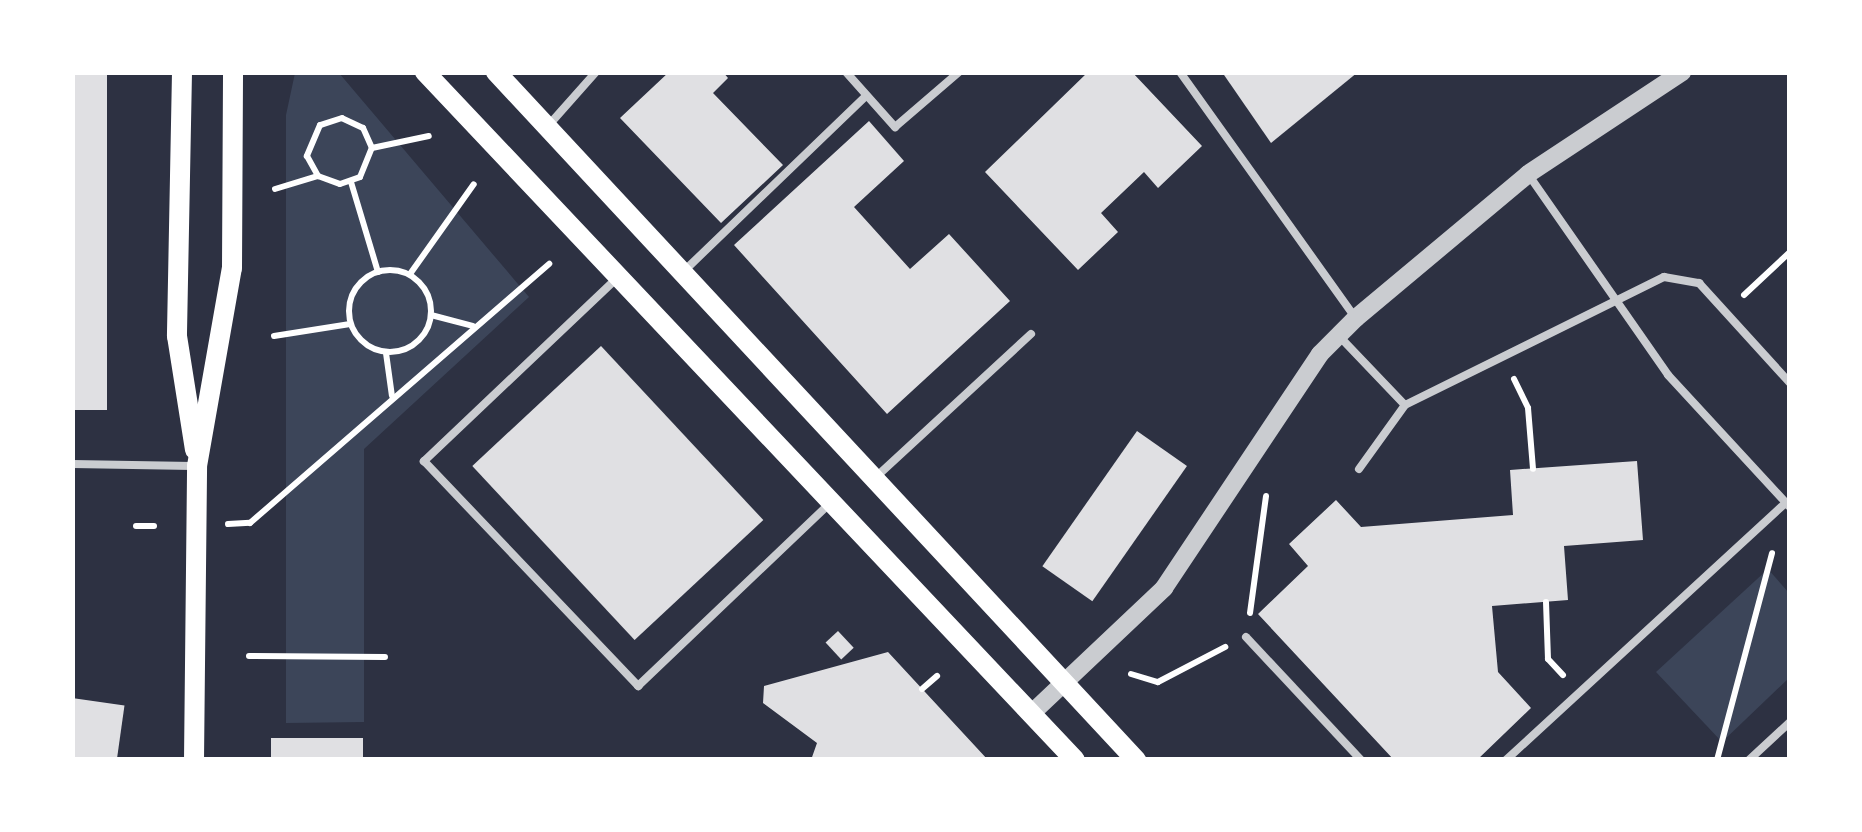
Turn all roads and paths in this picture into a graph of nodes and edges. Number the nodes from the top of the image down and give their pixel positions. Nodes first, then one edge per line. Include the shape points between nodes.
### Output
1 (182, 72) edge
2 (233, 72) edge
3 (425, 72) edge
4 (496, 72) edge
5 (596, 72) edge
6 (846, 72) edge
7 (959, 72) edge
8 (1180, 72) edge
9 (1682, 72) edge
10 (866, 96) junction
11 (548, 126) junction
12 (429, 136) dead end
13 (372, 148) junction
14 (1528, 174) junction
15 (318, 176) junction
16 (352, 182) junction
17 (474, 184) dead end
18 (275, 190) dead end
19 (1790, 252) edge
20 (549, 264) dead end
21 (378, 272) junction
22 (683, 272) junction
23 (410, 274) junction
24 (619, 276) junction
25 (1614, 302) junction
26 (1725, 313) junction
27 (431, 315) junction
28 (1356, 318) junction
29 (350, 324) junction
30 (474, 326) junction
31 (1031, 334) dead end
32 (274, 336) dead end
33 (1339, 336) junction
34 (386, 353) junction
35 (1503, 356) junction
36 (1790, 382) edge
37 (392, 396) junction
38 (1406, 405) junction
39 (72, 464) edge
40 (197, 466) junction
41 (1359, 469) dead end
42 (1533, 469) dead end
43 (874, 480) junction
44 (1266, 496) dead end
45 (832, 502) junction
46 (1787, 505) edge
47 (218, 524) dead end
48 (136, 526) dead end
49 (154, 526) dead end
50 (1546, 602) dead end
51 (1246, 636) junction
52 (249, 656) dead end
53 (385, 658) dead end
54 (1131, 674) dead end
55 (937, 676) dead end
56 (1065, 684) junction
57 (922, 689) dead end
58 (1578, 692) junction
59 (1032, 713) junction
60 (1790, 722) edge
61 (194, 760) edge
62 (1075, 760) edge
63 (1136, 760) edge
64 (1361, 760) edge
65 (1506, 760) edge
66 (1717, 760) edge
67 (1750, 760) edge

1 - 40 main road via 177,336
2 - 40 main road via 232,268
3 - 24 main road
4 - 11 main road
5 - 11 lane
6 - 10 lane
7 - 10 lane via 895,127
8 - 28 lane
9 - 14 street
10 - 22 lane
11 - 22 main road
12 - 13 path
13 - 15 path via 363,128 330,120 308,144
13 - 16 path
14 - 25 lane
14 - 28 street
15 - 16 path
15 - 18 path
16 - 21 path
17 - 23 path
19 - 26 path
20 - 30 path
21 - 23 path
21 - 29 path via 353,292
22 - 43 main road
23 - 27 path
24 - 45 main road
24 - 45 lane via 424,461 638,686
25 - 26 lane via 1684,274
25 - 35 lane
25 - 46 lane
26 - 36 lane
27 - 30 path
27 - 34 path via 417,344
28 - 33 street
29 - 32 path
29 - 34 path
30 - 37 path
31 - 43 lane
33 - 38 lane
33 - 56 street via 1164,588
34 - 37 path
35 - 38 lane
35 - 42 path via 1528,408
37 - 47 path via 250,523
38 - 41 lane
39 - 40 lane
40 - 61 main road
43 - 56 main road
44 - 51 path
45 - 59 main road
46 - 58 lane
46 - 66 path
48 - 49 path
50 - 58 path via 1548,660
51 - 54 path via 1158,682
51 - 64 lane
52 - 53 path
55 - 57 path
56 - 59 street
56 - 63 main road
58 - 65 lane
59 - 62 main road
60 - 67 lane

